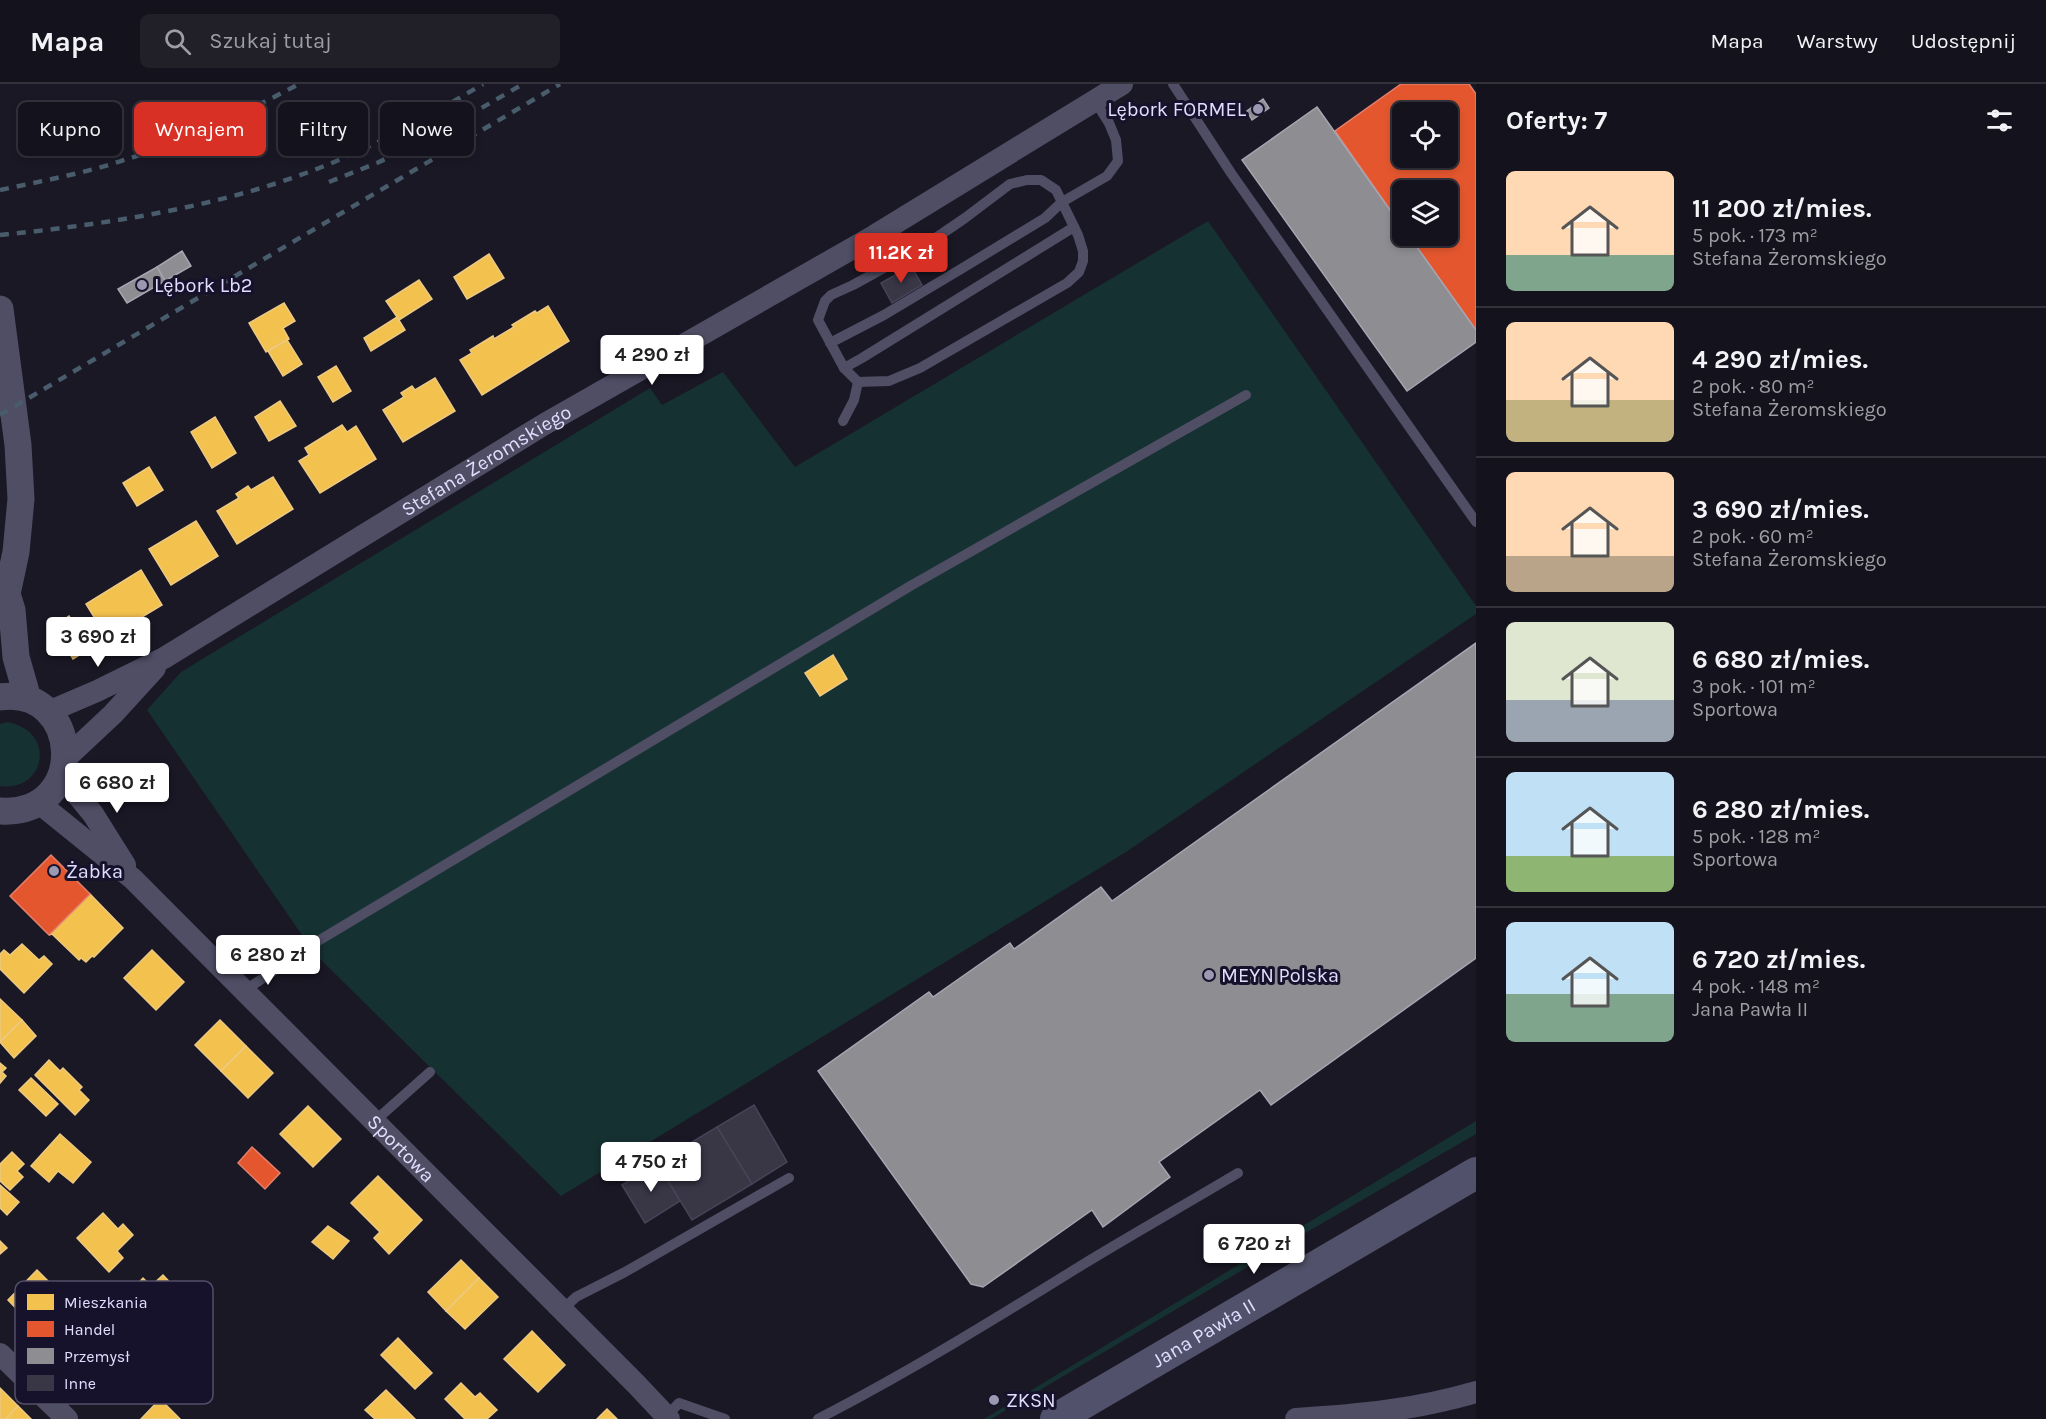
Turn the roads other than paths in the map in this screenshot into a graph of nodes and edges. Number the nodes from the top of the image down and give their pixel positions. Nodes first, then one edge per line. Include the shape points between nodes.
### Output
1 (1122, 84) edge
2 (1173, 84) edge
3 (1095, 100) junction
4 (1062, 202) junction
5 (1074, 227) junction
6 (1, 320) edge
7 (830, 343) junction
8 (844, 368) junction
9 (858, 382) junction
10 (1246, 395) dead end
11 (843, 421) dead end
12 (1476, 522) edge
13 (4, 600) edge
14 (164, 658) junction
15 (0, 697) edge
16 (38, 706) junction
17 (64, 767) junction
18 (39, 803) junction
19 (0, 812) edge
20 (133, 879) junction
21 (244, 991) junction
22 (430, 1072) dead end
23 (376, 1120) junction
24 (1238, 1173) dead end
25 (1476, 1173) edge
26 (789, 1178) dead end
27 (562, 1310) junction
28 (0, 1354) edge
29 (15, 1369) edge
30 (1476, 1392) edge
31 (52, 1404) edge
32 (668, 1418) edge
33 (67, 1419) edge
34 (725, 1419) edge
35 (818, 1419) edge
36 (1056, 1419) edge
37 (1296, 1419) edge

1 - 3 street, Stefana Żeromskiego
2 - 12 lane
3 - 4 lane via 1116,140 1118,160 1107,176
3 - 14 street, Stefana Żeromskiego via 874,236 543,425
4 - 5 lane
4 - 7 lane via 1045,218
4 - 7 lane via 1056,190 1041,180 1010,183 924,246 831,295 818,320
5 - 8 lane
5 - 9 lane via 1083,261 1079,272 1067,283 920,368 889,381
6 - 13 street via 21,473 16,552
7 - 8 lane
8 - 9 lane
9 - 11 lane
10 - 21 lane via 912,585 313,944
13 - 16 street via 12,610 16,657
14 - 16 street, Stefana Żeromskiego via 97,691
14 - 17 street, Stefana Żeromskiego
15 - 16 street via 9,696
16 - 17 street via 57,724 64,741
17 - 18 street via 48,796
17 - 20 street, Sportowa
18 - 19 street via 21,811
18 - 20 street, Sportowa
20 - 21 street, Sportowa
21 - 23 street, Sportowa
22 - 23 lane
23 - 27 street, Sportowa
24 - 35 lane via 963,1340
25 - 36 main road, Jana Pawła II
26 - 27 lane via 576,1297
27 - 32 street, Sportowa
28 - 29 street
30 - 37 street via 1436,1404
31 - 33 street
32 - 34 lane via 679,1403

